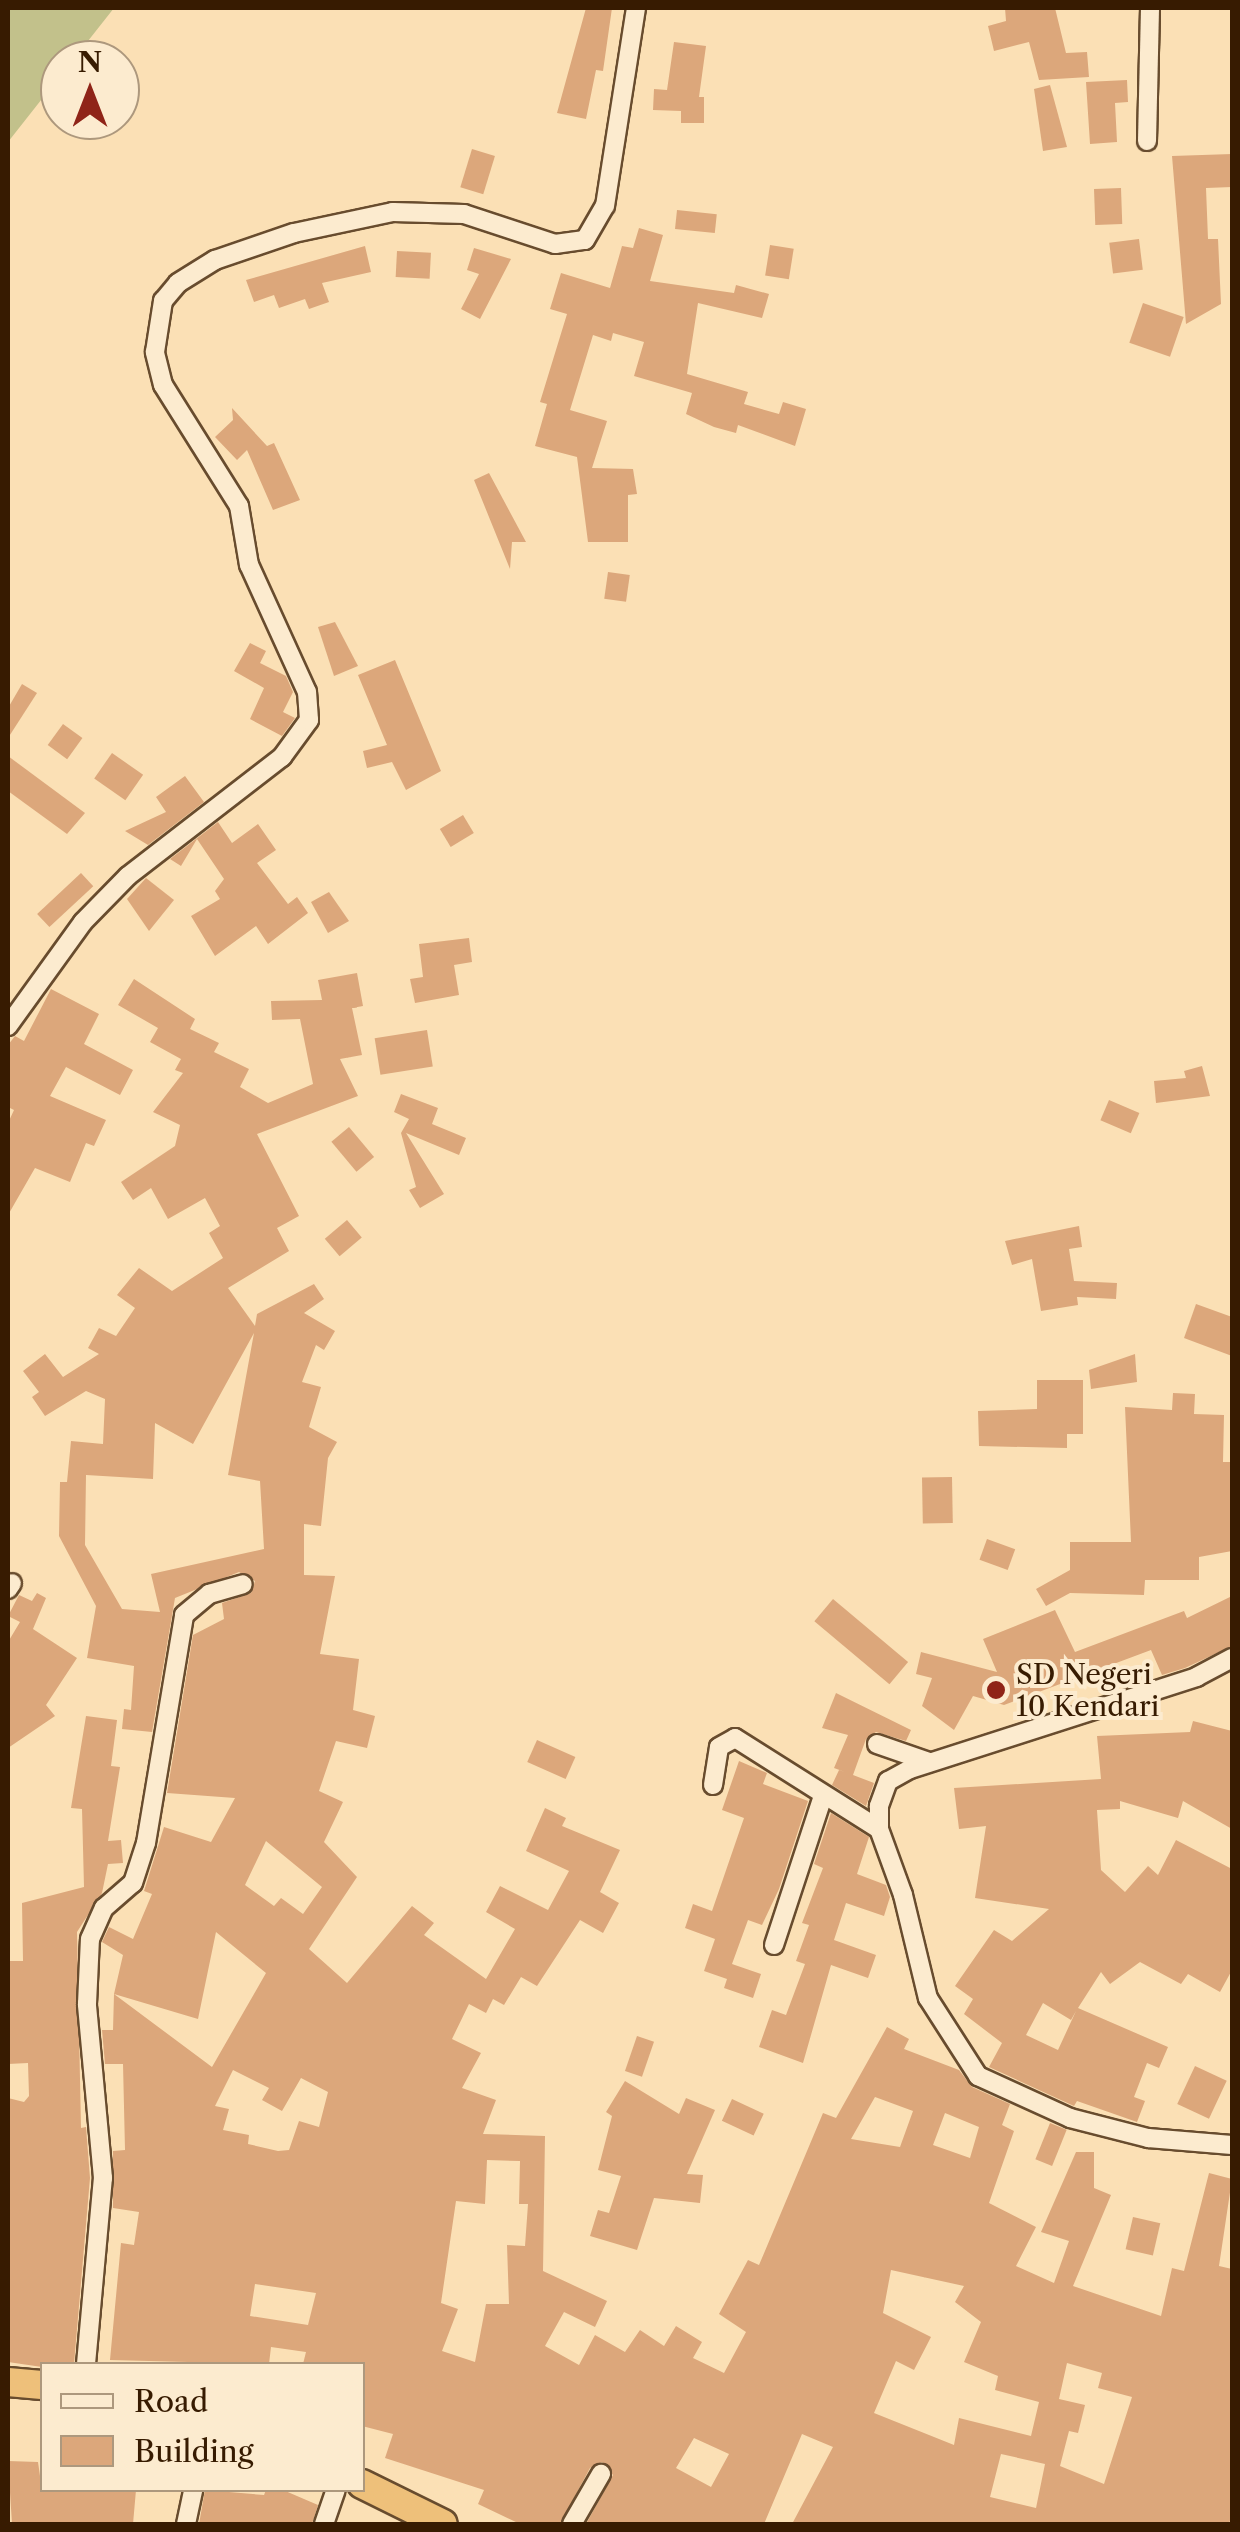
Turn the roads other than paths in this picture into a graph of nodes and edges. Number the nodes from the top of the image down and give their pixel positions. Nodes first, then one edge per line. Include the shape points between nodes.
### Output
1 (636, 8) edge
2 (1150, 8) edge
3 (1146, 141) dead end
4 (8, 1026) edge
5 (244, 1584) dead end
6 (1232, 1658) edge
7 (877, 1744) dead end
8 (930, 1762) junction
9 (713, 1786) dead end
10 (823, 1796) junction
11 (879, 1829) junction
12 (774, 1945) dead end
13 (1232, 2145) edge
14 (86, 2362) edge
15 (8, 2382) edge
16 (40, 2386) edge
17 (601, 2474) dead end
18 (365, 2485) edge
19 (193, 2492) edge
20 (335, 2492) edge
21 (186, 2524) edge
22 (324, 2524) edge
23 (443, 2524) edge
24 (572, 2524) edge

1 - 4 street via 604,206 585,240 555,244 464,214 393,212 294,233 216,260 178,283 163,301 155,352 163,384 228,481 249,565 310,705 298,744 128,876 83,922
2 - 3 street
5 - 14 street via 209,1594 184,1615 146,1842 132,1883 104,1908 90,1939 87,2004 103,2178
6 - 8 street via 1197,1677
7 - 8 street
8 - 11 street via 888,1780 881,1790
9 - 10 street via 719,1748 735,1738
10 - 11 street
10 - 12 street
11 - 13 street via 913,1928 928,1998 978,2076 1032,2105 1128,2133
15 - 16 highway
17 - 24 street
18 - 23 highway
19 - 21 street
20 - 22 street

